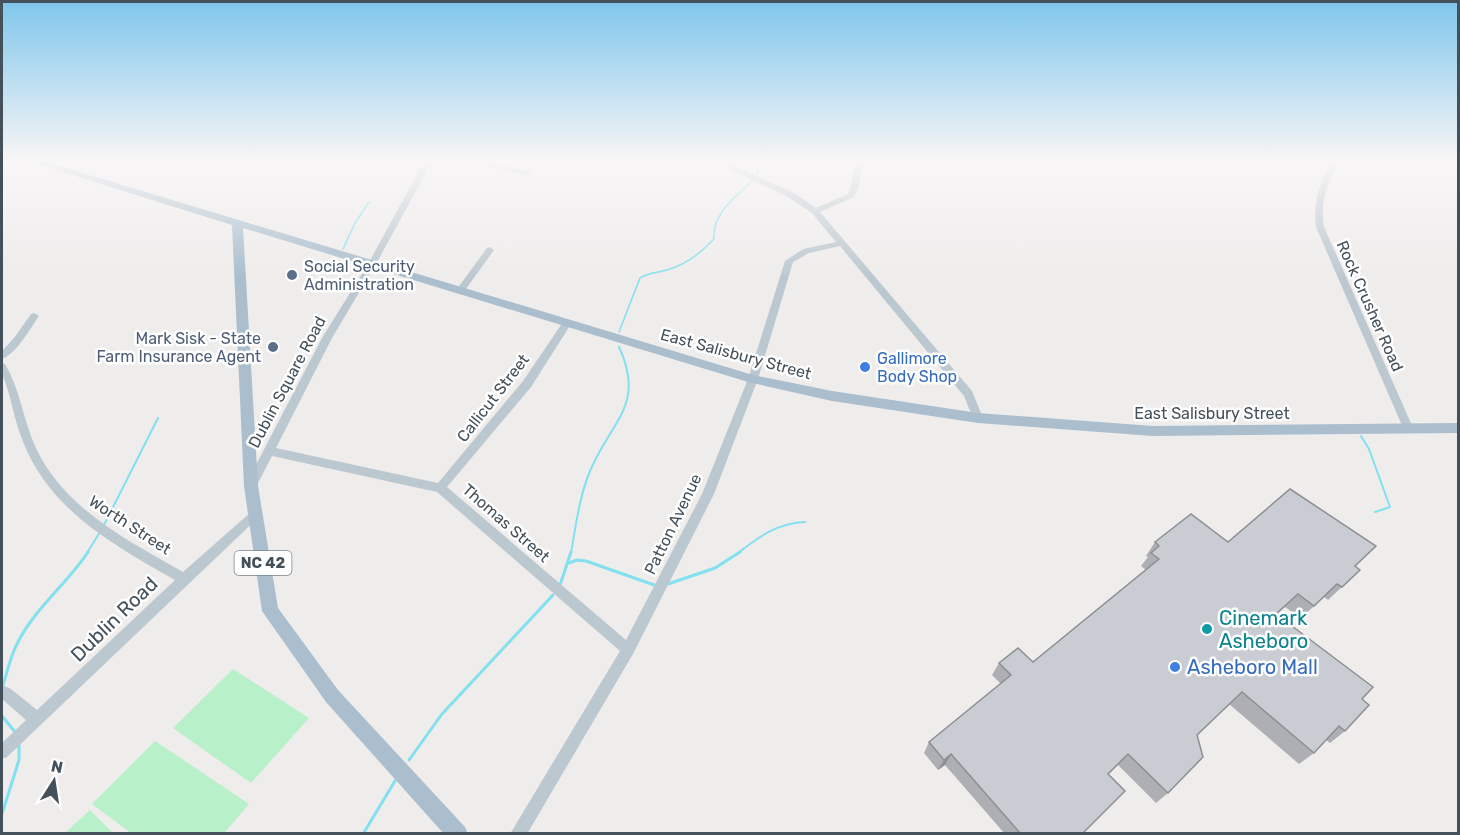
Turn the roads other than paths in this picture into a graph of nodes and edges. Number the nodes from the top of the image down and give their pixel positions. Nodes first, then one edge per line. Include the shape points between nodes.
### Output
1 (156, 199) edge
2 (408, 199) edge
3 (797, 199) edge
4 (841, 199) edge
5 (1318, 199) edge
6 (815, 210) junction
7 (237, 224) junction
8 (843, 243) junction
9 (490, 250) dead end
10 (372, 264) junction
11 (460, 291) junction
12 (34, 316) dead end
13 (566, 324) junction
14 (2, 356) edge
15 (2, 366) edge
16 (753, 379) junction
17 (978, 418) junction
18 (1458, 428) edge
19 (1409, 430) junction
20 (270, 451) junction
21 (249, 459) junction
22 (251, 486) junction
23 (440, 488) junction
24 (255, 515) junction
25 (184, 579) junction
26 (628, 650) junction
27 (2, 691) edge
28 (36, 718) junction
29 (2, 752) edge
30 (458, 834) edge
31 (518, 834) edge

1 - 7 main road, East Salisbury Street
2 - 10 street, Dublin Square Road
3 - 6 street
4 - 6 street
5 - 19 street, Rock Crusher Road via 1320,227
6 - 8 street
7 - 10 main road, East Salisbury Street
7 - 21 main road, NC 42
8 - 16 street, Patton Avenue via 806,251 789,261
8 - 17 street via 968,394
9 - 11 street
10 - 11 main road, East Salisbury Street
10 - 20 street, Dublin Square Road via 327,338
11 - 13 main road, East Salisbury Street
12 - 14 street
13 - 16 main road, East Salisbury Street
13 - 23 street, Callicut Street via 527,384
15 - 25 street, Worth Street via 32,452 60,495 110,535
16 - 17 main road, East Salisbury Street via 832,396
16 - 26 street, Patton Avenue via 708,494
17 - 19 main road, East Salisbury Street via 1153,431
18 - 19 main road, East Salisbury Street
20 - 21 street
20 - 22 street, Dublin Square Road
20 - 23 street, Thomas Street
21 - 22 main road, NC 42
22 - 24 main road, NC 42
23 - 26 street, Thomas Street
24 - 25 street, Dublin Road
24 - 30 main road, NC 42 via 270,611 332,696
25 - 28 street, Dublin Road
26 - 31 street, Patton Avenue
27 - 28 street
28 - 29 street, Dublin Road

